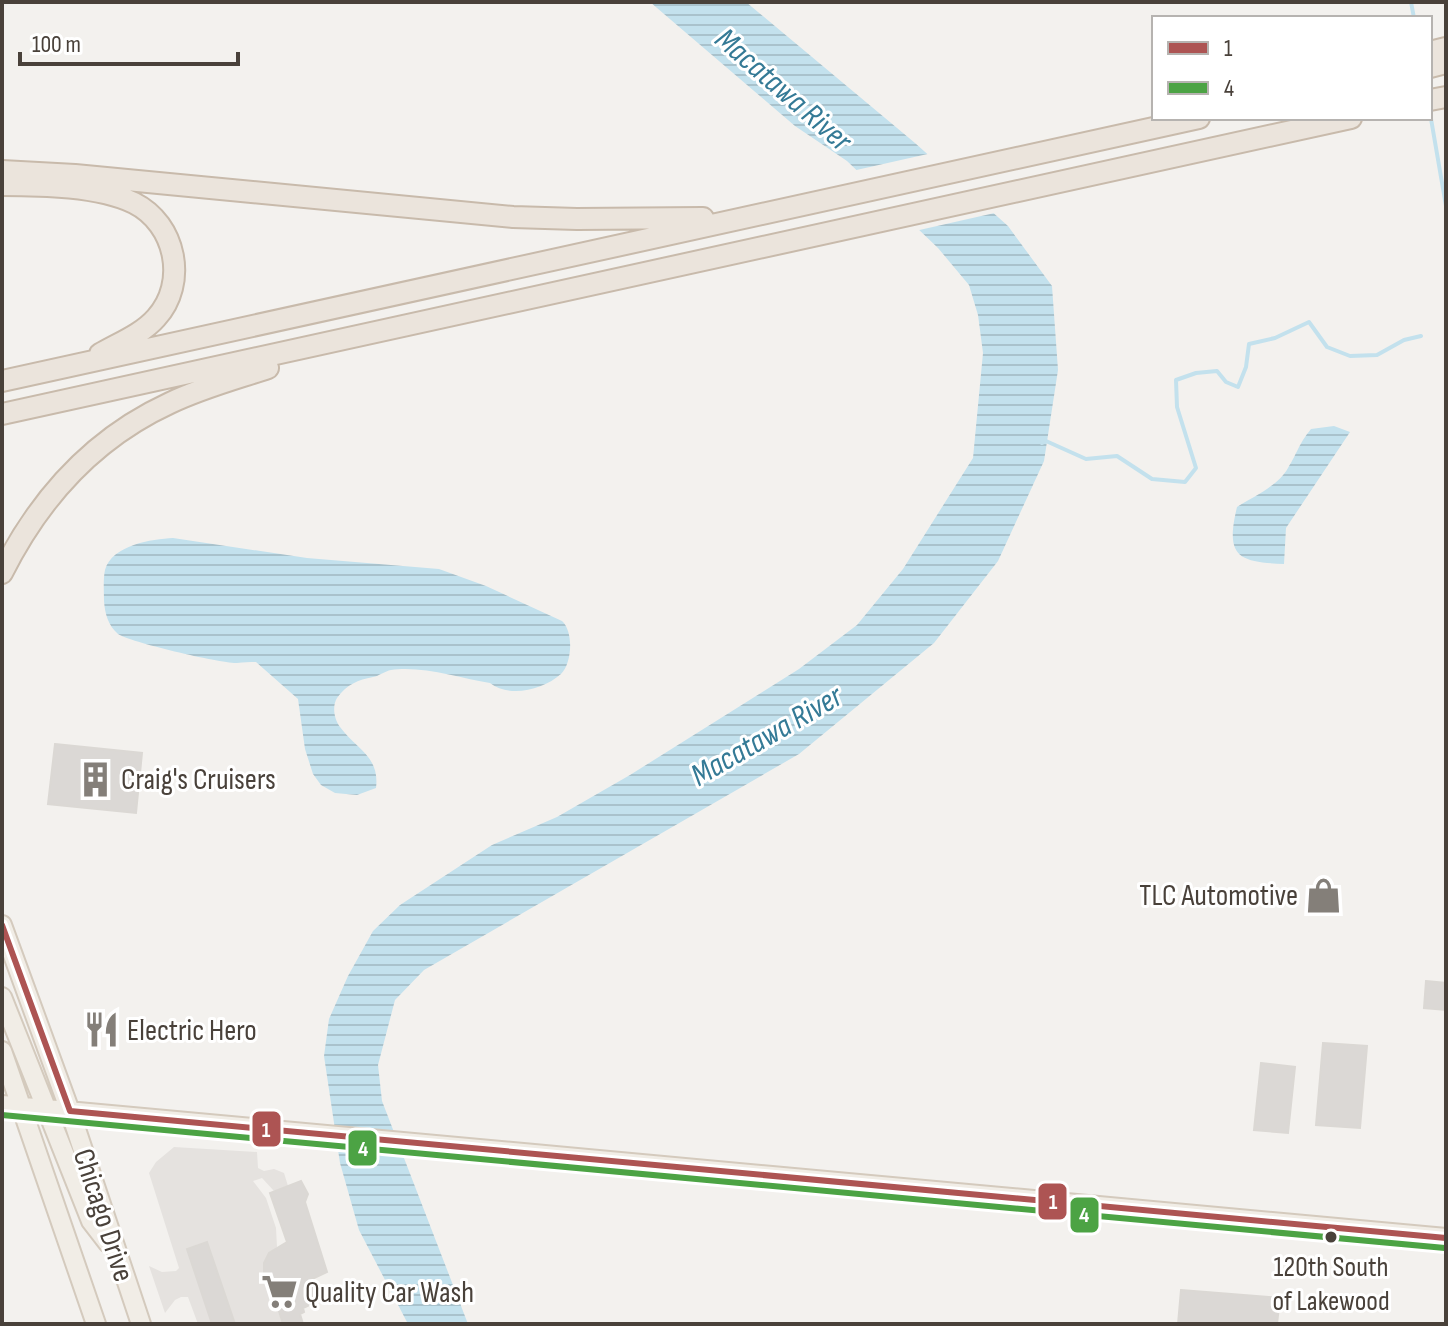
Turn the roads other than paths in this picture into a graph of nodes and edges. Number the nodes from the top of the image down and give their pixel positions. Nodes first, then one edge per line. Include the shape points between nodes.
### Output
1 (1190, 120) edge
2 (1342, 120) edge
3 (2, 171) edge
4 (2, 185) edge
5 (743, 218) junction
6 (364, 336) junction
7 (82, 364) junction
8 (2, 381) edge
9 (2, 414) edge
10 (2, 573) edge
11 (2, 925) edge
12 (2, 997) edge
13 (2, 1051) edge
14 (2, 1105) edge
15 (21, 1107) junction
16 (47, 1109) junction
17 (70, 1111) junction
18 (1446, 1238) edge
19 (118, 1255) junction
20 (96, 1324) edge
21 (141, 1324) edge

1 - 5 highway
2 - 6 highway
3 - 5 highway via 513,217
4 - 7 highway via 48,186 120,198 147,211 167,235 175,265 164,308 145,328
5 - 7 highway
6 - 9 highway
6 - 10 highway via 192,394 114,435 42,505
7 - 8 highway
11 - 17 main road, Chicago Drive
12 - 16 main road
13 - 15 main road, Chicago Drive
14 - 15 main road
15 - 16 main road
15 - 20 main road, Chicago Drive
16 - 17 main road
16 - 19 main road via 91,1221
17 - 18 main road
17 - 19 main road, Chicago Drive
19 - 21 main road, Chicago Drive

